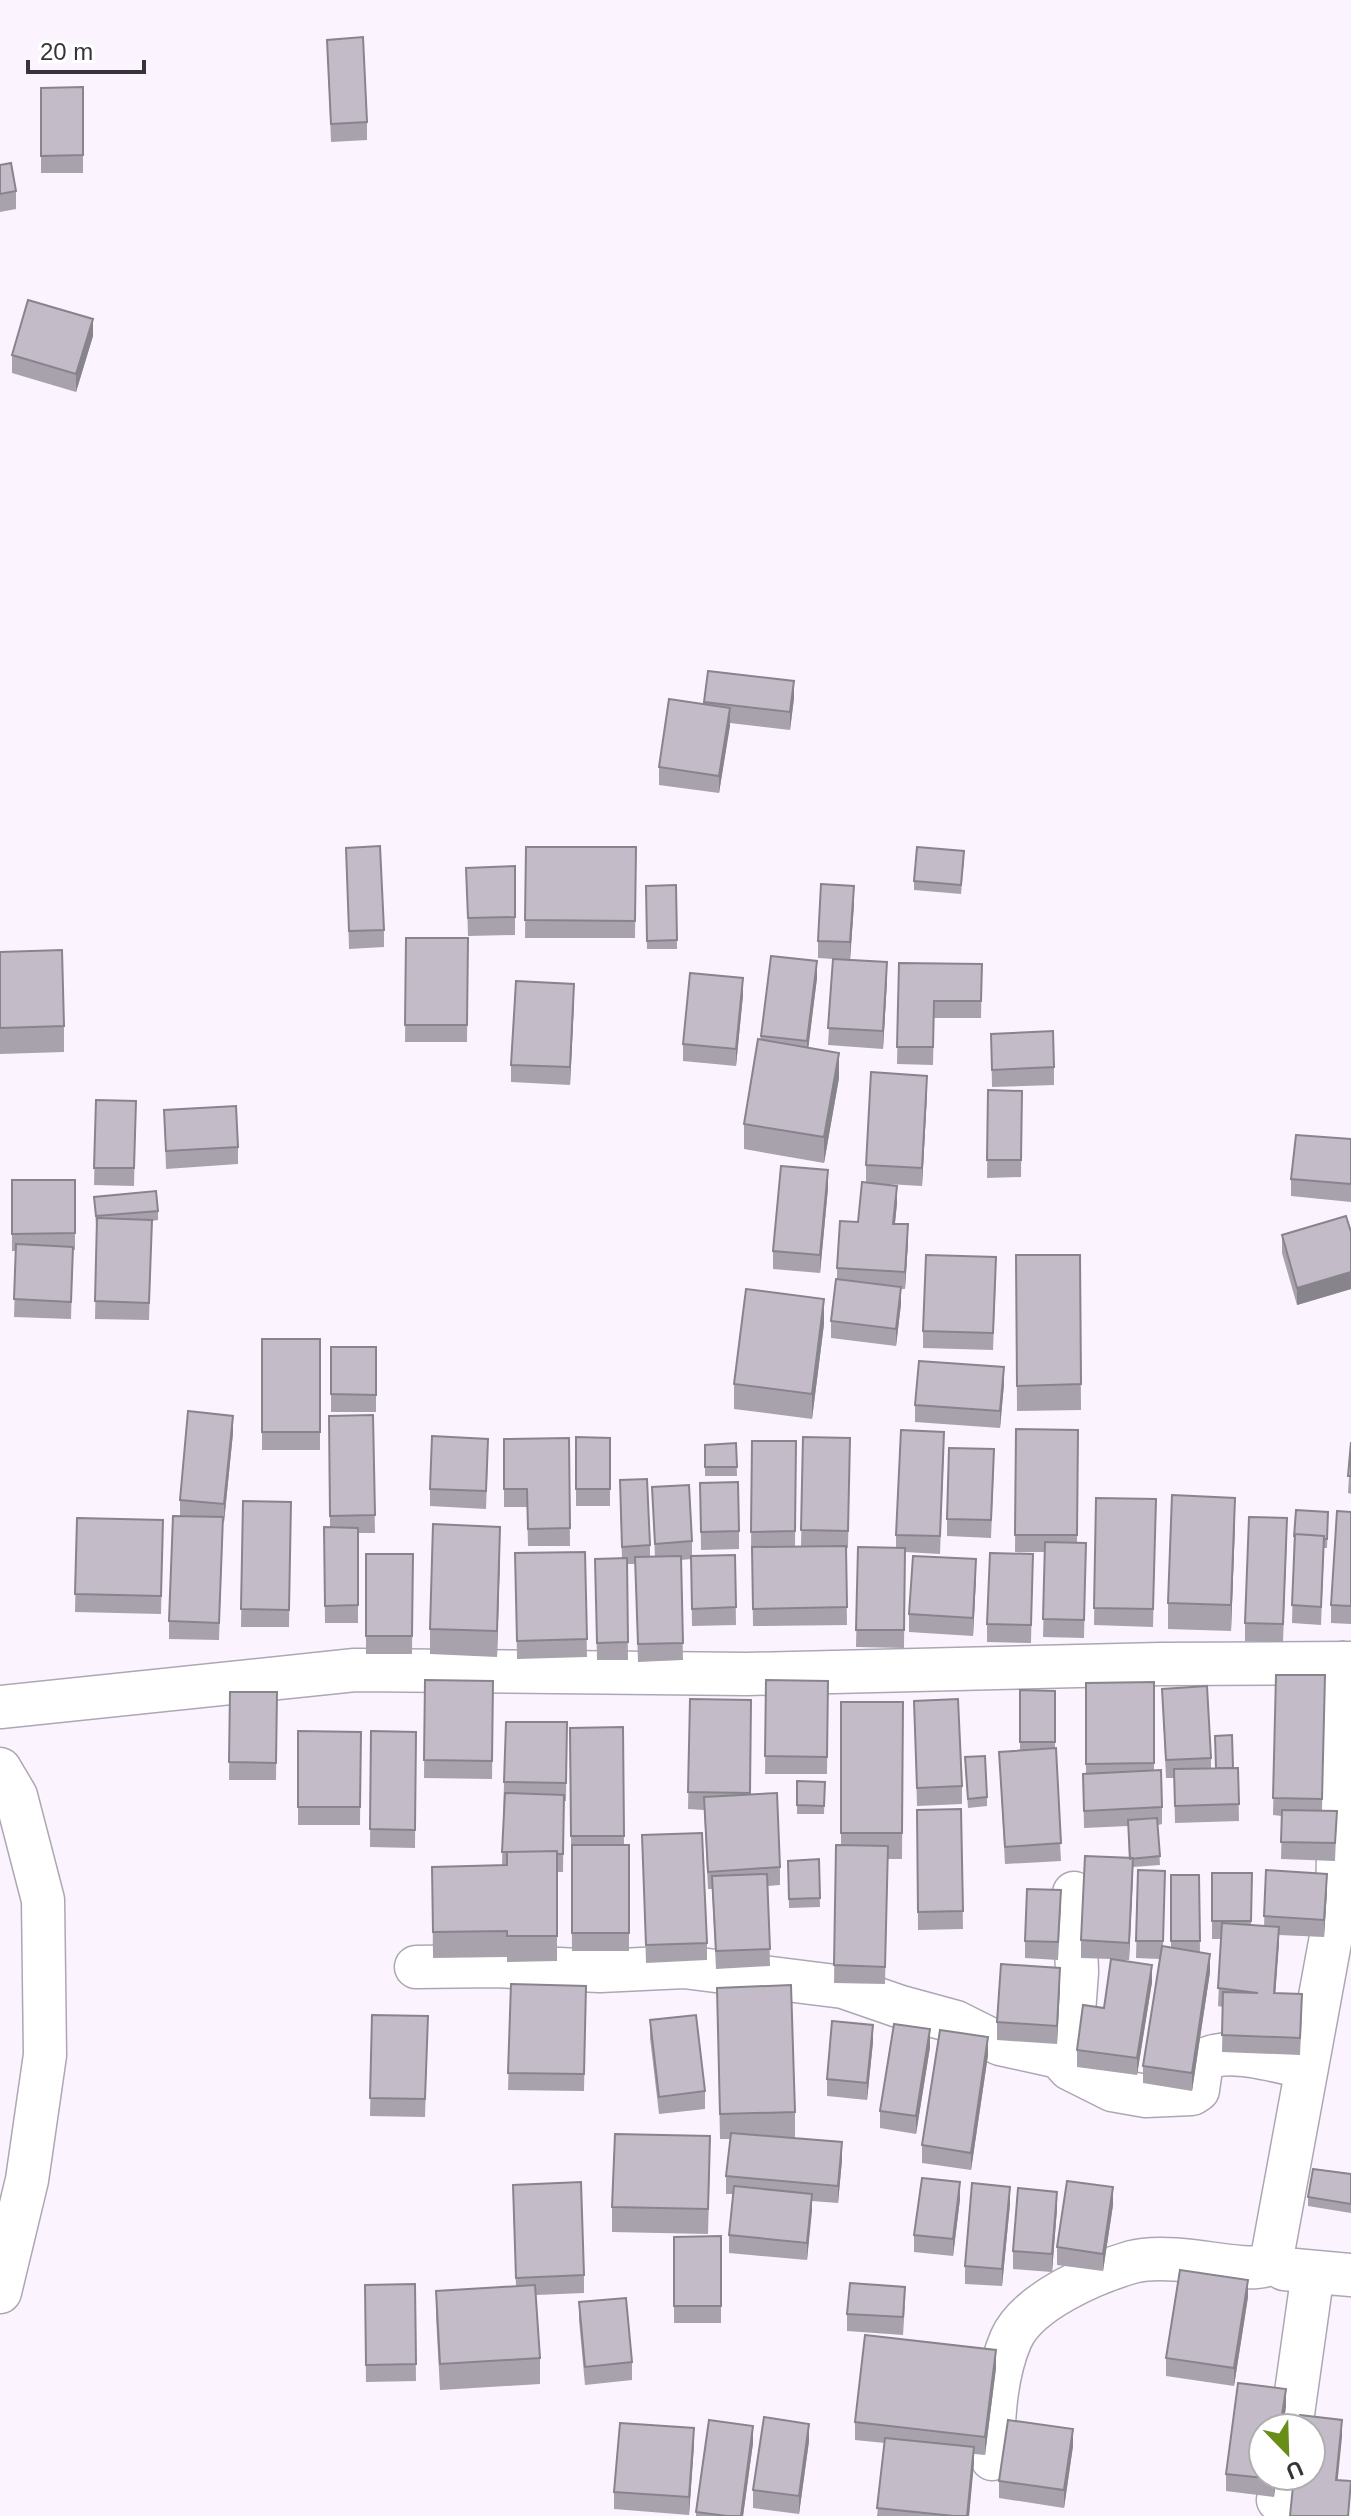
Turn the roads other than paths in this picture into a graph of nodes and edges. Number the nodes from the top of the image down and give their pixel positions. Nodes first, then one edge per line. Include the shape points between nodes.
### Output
1 (1347, 1663) edge
2 (0, 1707) edge
3 (0, 1769) edge
4 (1074, 1893) dead end
5 (416, 1967) dead end
6 (1059, 2057) junction
7 (1307, 2068) junction
8 (1266, 2267) junction
9 (1332, 2273) edge
10 (0, 2292) edge
11 (1295, 2412) edge
12 (992, 2459) dead end

1 - 2 street via 747,1674 355,1670
1 - 7 street via 1337,1904
3 - 10 street via 16,1796 43,1900 45,2055 27,2180
4 - 6 street via 1073,2026
5 - 6 street via 684,1967 843,1987 956,2022 1000,2044
6 - 7 street via 1070,2069 1112,2090 1146,2096 1192,2094 1198,2090 1202,2061 1209,2057 1262,2058
7 - 8 street via 1277,2235
8 - 9 street
8 - 12 street via 1135,2261 1083,2280 1035,2308 1013,2335 999,2373
9 - 11 street

